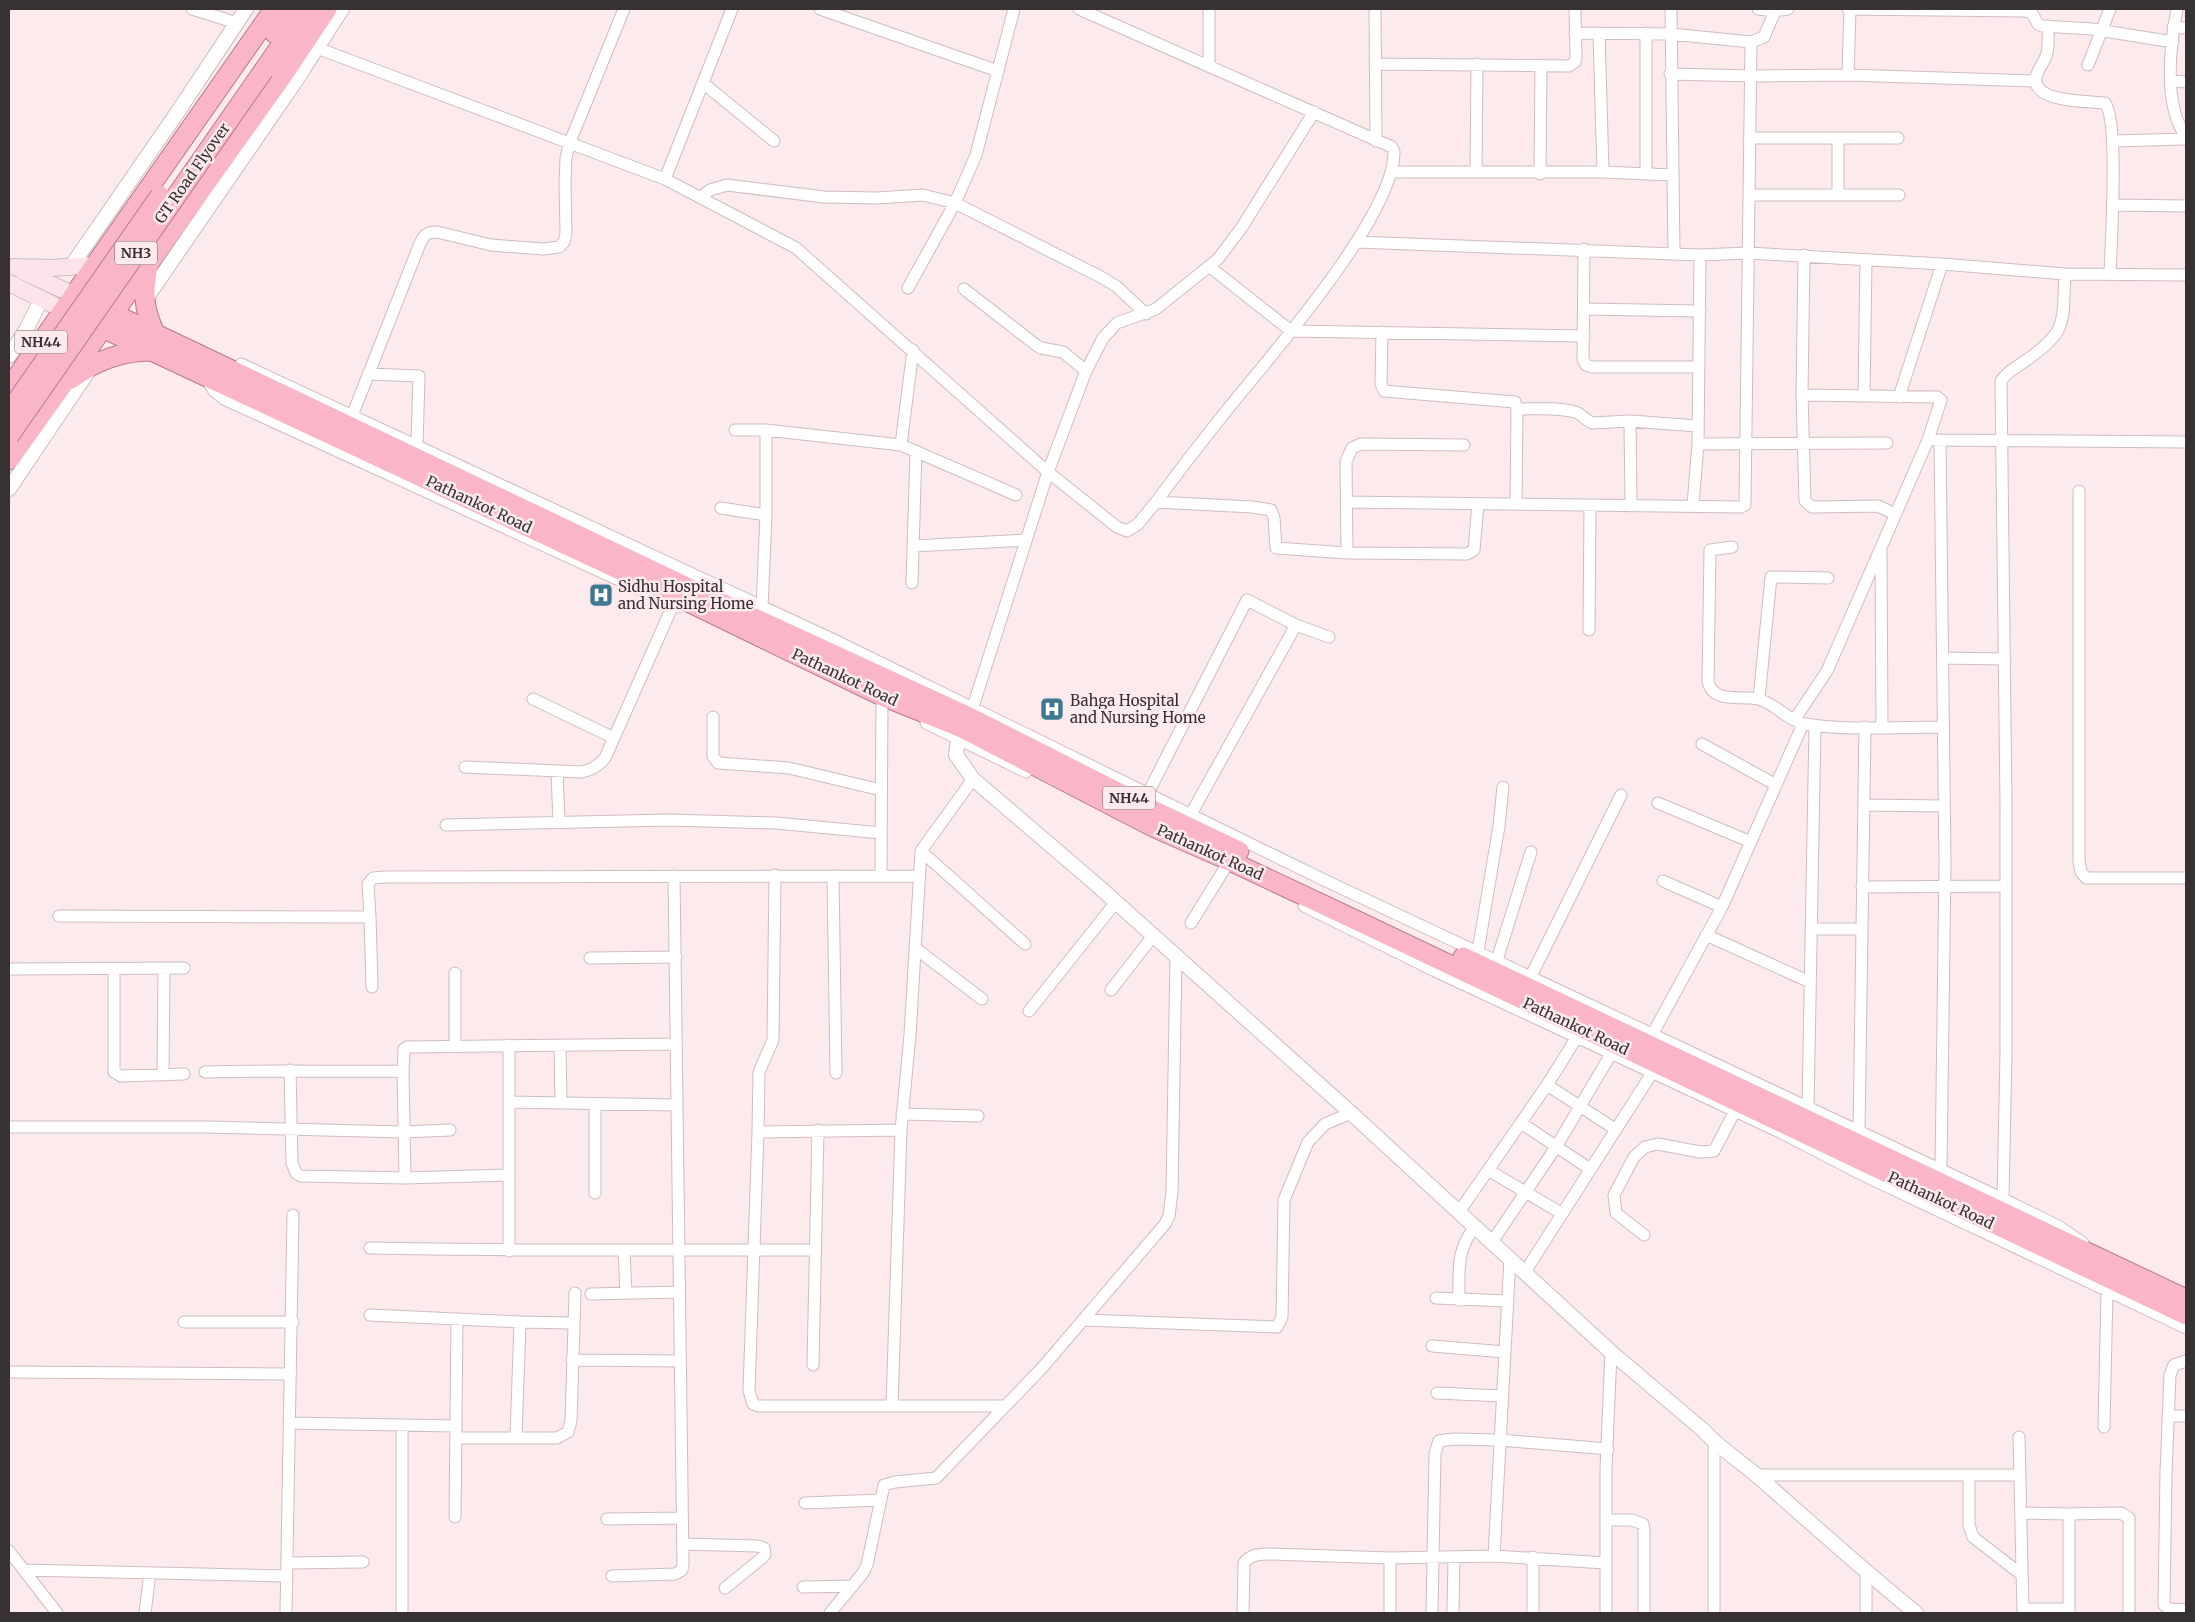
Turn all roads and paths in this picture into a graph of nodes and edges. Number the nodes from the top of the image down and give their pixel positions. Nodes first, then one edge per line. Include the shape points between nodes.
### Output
1 (192, 9) edge
2 (246, 9) edge
3 (274, 9) edge
4 (291, 9) edge
5 (306, 9) edge
6 (327, 9) edge
7 (342, 9) edge
8 (624, 9) edge
9 (732, 9) edge
10 (820, 9) edge
11 (1014, 9) edge
12 (1079, 9) edge
13 (1209, 9) edge
14 (1375, 9) edge
15 (1575, 9) edge
16 (1670, 9) edge
17 (1758, 9) edge
18 (1788, 9) edge
19 (1849, 9) edge
20 (1887, 9) edge
21 (2110, 9) edge
22 (2176, 9) edge
23 (1970, 10) edge
24 (2025, 10) edge
25 (1775, 11) junction
26 (237, 23) junction
27 (2048, 26) junction
28 (2173, 27) junction
29 (2186, 28) edge
30 (2101, 31) junction
31 (1575, 33) junction
32 (1599, 33) junction
33 (1646, 33) junction
34 (1671, 34) junction
35 (1751, 42) junction
36 (2173, 42) junction
37 (317, 48) junction
38 (1375, 64) junction
39 (1477, 64) junction
40 (1209, 65) junction
41 (1542, 65) junction
42 (2088, 65) dead end
43 (259, 67) junction
44 (998, 70) junction
45 (1670, 74) junction
46 (1848, 74) junction
47 (1751, 76) junction
48 (2036, 81) junction
49 (2171, 81) junction
50 (2186, 82) edge
51 (703, 83) junction
52 (1314, 112) junction
53 (1749, 138) junction
54 (1838, 138) junction
55 (1898, 138) dead end
56 (2186, 139) edge
57 (774, 141) dead end
58 (1376, 141) junction
59 (2112, 141) junction
60 (570, 142) junction
61 (1391, 172) junction
62 (1476, 172) junction
63 (1602, 172) junction
64 (1540, 174) junction
65 (1646, 174) junction
66 (1673, 175) junction
67 (665, 179) junction
68 (1749, 195) junction
69 (1838, 195) junction
70 (1899, 195) dead end
71 (701, 197) junction
72 (955, 203) junction
73 (2113, 205) junction
74 (2186, 206) edge
75 (1357, 242) junction
76 (1584, 249) junction
77 (1748, 253) junction
78 (1674, 254) junction
79 (1700, 255) junction
80 (1804, 255) junction
81 (1866, 260) junction
82 (149, 262) junction
83 (1942, 264) junction
84 (95, 265) junction
85 (11, 266) edge
86 (1210, 267) junction
87 (70, 268) junction
88 (2110, 273) junction
89 (2064, 274) junction
90 (2186, 275) edge
91 (9, 283) edge
92 (908, 288) dead end
93 (964, 288) dead end
94 (42, 298) junction
95 (144, 300) junction
96 (69, 302) junction
97 (1584, 309) junction
98 (1700, 311) junction
99 (1146, 314) junction
100 (107, 320) junction
101 (1291, 331) junction
102 (1382, 332) junction
103 (1584, 336) junction
104 (153, 342) junction
105 (913, 350) junction
106 (9, 356) edge
107 (94, 364) junction
108 (1699, 367) junction
109 (1086, 372) junction
110 (368, 374) junction
111 (203, 375) junction
112 (9, 388) edge
113 (58, 389) junction
114 (1802, 394) junction
115 (1864, 396) junction
116 (1899, 397) junction
117 (1517, 408) junction
118 (9, 412) edge
119 (352, 416) junction
120 (1630, 421) junction
121 (1698, 426) junction
122 (735, 430) dead end
123 (766, 430) junction
124 (9, 436) edge
125 (2003, 439) junction
126 (1928, 440) junction
127 (1940, 440) junction
128 (2186, 442) edge
129 (1887, 443) dead end
130 (1464, 444) dead end
131 (1698, 444) junction
132 (1747, 444) junction
133 (1802, 444) junction
134 (902, 445) junction
135 (417, 446) junction
136 (916, 451) junction
137 (9, 460) edge
138 (1048, 472) junction
139 (9, 489) edge
140 (2079, 491) dead end
141 (1016, 495) dead end
142 (1156, 502) junction
143 (1347, 502) junction
144 (1478, 504) junction
145 (1516, 504) junction
146 (1590, 506) junction
147 (1631, 506) junction
148 (1693, 506) junction
149 (720, 508) dead end
150 (766, 514) junction
151 (1895, 514) junction
152 (1026, 540) junction
153 (913, 546) junction
154 (1732, 547) dead end
155 (1881, 547) junction
156 (1347, 553) junction
157 (1828, 578) dead end
158 (912, 583) dead end
159 (673, 605) junction
160 (762, 607) junction
161 (1296, 625) junction
162 (1589, 630) dead end
163 (1329, 637) dead end
164 (1942, 658) junction
165 (2005, 659) junction
166 (533, 699) dead end
167 (882, 699) junction
168 (1759, 699) junction
169 (712, 718) dead end
170 (966, 722) junction
171 (1799, 722) junction
172 (1815, 725) junction
173 (1865, 727) junction
174 (1882, 727) junction
175 (1943, 727) junction
176 (614, 738) junction
177 (1702, 744) dead end
178 (465, 767) dead end
179 (557, 771) junction
180 (973, 779) junction
181 (1776, 785) junction
182 (1503, 787) dead end
183 (881, 790) junction
184 (1148, 793) junction
185 (1621, 795) dead end
186 (1658, 803) dead end
187 (1864, 805) junction
188 (1944, 806) junction
189 (1191, 814) junction
190 (559, 822) junction
191 (446, 825) dead end
192 (881, 833) junction
193 (1751, 842) junction
194 (921, 851) junction
195 (1531, 852) dead end
196 (1225, 868) junction
197 (674, 876) junction
198 (775, 876) junction
199 (833, 876) junction
200 (881, 876) junction
201 (919, 876) junction
202 (2186, 878) edge
203 (1663, 881) dead end
204 (1944, 886) junction
205 (2006, 886) junction
206 (1862, 887) junction
207 (1116, 902) junction
208 (1722, 907) junction
209 (59, 916) dead end
210 (370, 917) junction
211 (1191, 924) dead end
212 (1811, 929) junction
213 (1862, 929) junction
214 (1153, 936) junction
215 (1706, 936) junction
216 (1026, 944) dead end
217 (915, 948) junction
218 (1478, 951) junction
219 (1176, 956) junction
220 (590, 958) dead end
221 (676, 958) junction
222 (1497, 960) junction
223 (164, 968) junction
224 (184, 968) dead end
225 (9, 969) edge
226 (114, 969) junction
227 (455, 973) dead end
228 (1531, 976) junction
229 (1810, 982) junction
230 (372, 987) dead end
231 (1111, 990) dead end
232 (982, 999) dead end
233 (1029, 1011) dead end
234 (1653, 1033) junction
235 (1578, 1037) junction
236 (676, 1044) junction
237 (510, 1045) junction
238 (560, 1045) junction
239 (455, 1046) junction
240 (1611, 1054) junction
241 (290, 1070) junction
242 (403, 1071) junction
243 (205, 1072) dead end
244 (836, 1073) dead end
245 (1652, 1073) junction
246 (184, 1074) dead end
247 (163, 1075) junction
248 (1547, 1085) junction
249 (510, 1102) junction
250 (561, 1102) junction
251 (595, 1104) junction
252 (677, 1105) junction
253 (1580, 1106) junction
254 (1808, 1108) junction
255 (1735, 1112) junction
256 (1351, 1113) junction
257 (902, 1114) junction
258 (978, 1116) dead end
259 (1521, 1123) junction
260 (9, 1128) edge
261 (292, 1129) junction
262 (1615, 1129) junction
263 (450, 1130) dead end
264 (818, 1130) junction
265 (901, 1130) junction
266 (404, 1132) junction
267 (758, 1132) junction
268 (1859, 1132) junction
269 (1556, 1146) junction
270 (1590, 1169) junction
271 (1488, 1170) junction
272 (1941, 1170) junction
273 (509, 1175) junction
274 (405, 1178) junction
275 (1525, 1192) junction
276 (595, 1193) dead end
277 (2003, 1199) junction
278 (1459, 1212) junction
279 (1561, 1213) junction
280 (293, 1215) dead end
281 (1475, 1227) junction
282 (1644, 1235) dead end
283 (1492, 1242) junction
284 (370, 1248) dead end
285 (679, 1249) junction
286 (624, 1250) junction
287 (753, 1250) junction
288 (815, 1250) junction
289 (509, 1251) junction
290 (1510, 1258) junction
291 (2122, 1268) junction
292 (1525, 1272) junction
293 (2107, 1290) junction
294 (680, 1292) junction
295 (575, 1293) dead end
296 (626, 1293) junction
297 (591, 1294) dead end
298 (1436, 1298) dead end
299 (2186, 1299) edge
300 (1459, 1300) junction
301 (1506, 1301) junction
302 (370, 1315) dead end
303 (2186, 1315) edge
304 (457, 1319) junction
305 (1083, 1320) junction
306 (184, 1322) dead end
307 (293, 1322) junction
308 (520, 1322) junction
309 (573, 1323) junction
310 (2186, 1328) edge
311 (1432, 1346) dead end
312 (1505, 1352) junction
313 (1610, 1352) junction
314 (572, 1360) junction
315 (680, 1361) junction
316 (2186, 1361) edge
317 (813, 1364) dead end
318 (9, 1372) edge
319 (291, 1374) junction
320 (1437, 1393) dead end
321 (1502, 1396) junction
322 (892, 1406) junction
323 (1006, 1406) junction
324 (2168, 1416) junction
325 (2186, 1416) edge
326 (290, 1423) junction
327 (402, 1424) junction
328 (456, 1426) junction
329 (2104, 1427) dead end
330 (2019, 1436) dead end
331 (516, 1437) junction
332 (456, 1438) junction
333 (1500, 1440) junction
334 (1714, 1443) junction
335 (1608, 1449) junction
336 (1756, 1475) junction
337 (1969, 1475) junction
338 (2020, 1475) junction
339 (880, 1500) junction
340 (805, 1503) dead end
341 (2022, 1513) junction
342 (2068, 1514) junction
343 (455, 1517) dead end
344 (682, 1518) junction
345 (607, 1519) dead end
346 (1606, 1520) junction
347 (683, 1544) junction
348 (9, 1552) edge
349 (1454, 1556) junction
350 (1494, 1556) junction
351 (1434, 1557) junction
352 (1533, 1557) junction
353 (1390, 1558) junction
354 (363, 1562) dead end
355 (287, 1563) junction
356 (1606, 1563) junction
357 (24, 1570) junction
358 (1866, 1572) junction
359 (150, 1573) junction
360 (2022, 1575) junction
361 (287, 1576) junction
362 (612, 1576) dead end
363 (853, 1586) junction
364 (803, 1587) dead end
365 (725, 1588) dead end
366 (2186, 1610) edge
367 (2023, 1611) edge
368 (2068, 1611) edge
369 (57, 1613) edge
370 (145, 1613) edge
371 (286, 1613) edge
372 (402, 1613) edge
373 (830, 1613) edge
374 (1243, 1613) edge
375 (1390, 1613) edge
376 (1432, 1613) edge
377 (1453, 1613) edge
378 (1533, 1613) edge
379 (1606, 1613) edge
380 (1644, 1613) edge
381 (1714, 1613) edge
382 (1866, 1613) edge
383 (1916, 1613) edge
384 (2129, 1613) edge

1 - 26 street
2 - 26 street
3 - 84 highway
4 - 43 highway, GT Road Flyover / NH3
5 - 43 highway, GT Road Flyover / NH3
6 - 82 highway
7 - 37 street
8 - 60 street
9 - 51 street
10 - 44 street
11 - 44 street
12 - 40 street
13 - 40 street
14 - 38 street
15 - 31 street
16 - 34 street
17 - 25 street
18 - 25 street
19 - 20 street
19 - 46 street
20 - 23 street
21 - 30 street
22 - 28 street
23 - 24 street
24 - 27 street via 2032,13 2040,25
25 - 35 street via 1764,38
26 - 87 street
27 - 30 street
27 - 48 street via 2047,53
28 - 29 street
28 - 36 street
30 - 36 street
30 - 42 street
31 - 32 street
31 - 41 street via 1576,57 1572,65
32 - 33 street
32 - 63 street
33 - 34 street
33 - 65 street
34 - 35 street
34 - 45 street
35 - 47 street
36 - 49 street
37 - 60 street
37 - 95 street
38 - 39 street
38 - 58 street
39 - 41 street
39 - 62 street
40 - 52 street
41 - 64 street
43 - 118 highway, GT Road Flyover / NH3, bridge
43 - 124 highway, GT Road Flyover / NH3, bridge
44 - 72 street via 976,155
45 - 47 street
45 - 66 street
46 - 47 street
46 - 48 street
47 - 53 street
48 - 59 street via 2046,95 2105,103
49 - 50 street
49 - 56 street via 2175,114
51 - 57 street
51 - 67 street
52 - 58 street
52 - 86 street via 1229,246
53 - 54 street
53 - 68 street
54 - 55 street
54 - 69 street
56 - 59 street
58 - 61 street via 1392,147 1394,160
59 - 73 street
60 - 67 street
60 - 110 street via 566,158 566,234 560,247 503,246 437,232 427,233 422,237
61 - 62 street
61 - 75 street
62 - 64 street
63 - 64 street
63 - 65 street
65 - 66 street
66 - 78 street
67 - 71 street
68 - 69 street
68 - 77 street
69 - 70 street
71 - 72 street via 710,190 727,185 824,197 923,195
71 - 105 street via 796,248
72 - 92 street
72 - 99 street via 1116,286
73 - 74 street
73 - 88 street
75 - 76 street
75 - 101 street
76 - 78 street
76 - 97 street
77 - 79 street
77 - 80 street
77 - 132 street
78 - 79 street
79 - 98 street
80 - 81 street
80 - 114 street
81 - 83 street
81 - 115 street
82 - 95 highway
82 - 100 highway
83 - 89 street
83 - 116 street
84 - 87 main road
84 - 96 highway
85 - 87 main road
85 - 96 main road
86 - 99 street
86 - 101 street
88 - 89 street
88 - 90 street
89 - 125 street via 2060,329 2041,350 2001,381
91 - 94 main road
93 - 109 street via 1036,345 1062,352
94 - 96 main road
94 - 106 street
95 - 104 highway
96 - 100 highway, NH44
96 - 112 highway, NH44
97 - 98 street
97 - 103 street
98 - 108 street
99 - 109 street via 1117,323 1103,338
100 - 104 highway, NH44
100 - 113 highway
101 - 102 street
101 - 142 street
102 - 103 street
102 - 117 street via 1381,384 1384,391 1513,400
103 - 108 street via 1583,358 1586,365 1592,367
104 - 107 highway, NH44
104 - 111 highway, Pathankot Road / NH44
104 - 119 street via 193,343
104 - 170 highway, NH44 via 687,587
105 - 134 street
105 - 138 street
107 - 113 highway, NH44
107 - 139 street
108 - 121 street
109 - 138 street
110 - 119 street
110 - 135 street via 419,376
111 - 159 street via 224,399
111 - 167 highway, Pathankot Road / NH44 via 684,600
113 - 137 highway, NH44
114 - 115 street
114 - 133 street
115 - 116 street
116 - 126 street via 1937,396 1941,399
117 - 120 street via 1570,411 1579,413 1592,423
117 - 145 street
119 - 135 street
120 - 121 street
120 - 147 street
121 - 131 street
122 - 123 street
123 - 134 street
123 - 150 street
125 - 127 street
125 - 128 street
125 - 165 street
126 - 127 street
126 - 151 street
127 - 164 street
129 - 133 street
130 - 143 street via 1356,445 1346,462
131 - 132 street
131 - 148 street
132 - 133 street
132 - 148 street via 1745,505
133 - 151 street via 1807,505 1822,508 1878,506
134 - 136 street
135 - 160 street
136 - 141 street
136 - 153 street
138 - 142 street via 1123,530 1132,529
138 - 152 street
140 - 202 street via 2081,872 2086,878
142 - 156 street via 1270,510 1274,518 1276,548
143 - 144 street
143 - 156 street
144 - 145 street
144 - 156 street via 1475,545 1471,553
145 - 146 street
146 - 147 street
146 - 162 street
147 - 148 street
149 - 150 street
150 - 160 street
151 - 155 street
152 - 153 street
152 - 170 street
153 - 158 street
154 - 168 street via 1710,550 1708,682 1710,689 1721,697
155 - 171 street via 1827,671
155 - 174 street
157 - 168 street via 1771,577
159 - 167 street
159 - 176 street
160 - 170 street
161 - 163 street
161 - 184 street via 1247,600
161 - 189 street
164 - 165 street
164 - 175 street
165 - 205 street
166 - 176 street
167 - 170 highway, Pathankot Road / NH44
167 - 183 street
168 - 171 street
169 - 183 street via 713,756 718,763 789,768
170 - 180 street via 956,756
170 - 184 street
170 - 196 street
170 - 291 highway, NH44
170 - 303 highway, Pathankot Road / NH44 via 1155,828 1301,894
171 - 172 street
171 - 181 street
172 - 173 street
172 - 212 street
173 - 174 street
173 - 187 street
174 - 175 street
175 - 188 street
176 - 179 street via 605,758 591,770
177 - 181 street
178 - 179 street
179 - 190 street
180 - 194 street
180 - 207 street
181 - 193 street
182 - 218 street
183 - 192 street
184 - 189 street
185 - 228 street
186 - 193 street
187 - 188 street
187 - 206 street
188 - 204 street
189 - 218 street
190 - 191 street
190 - 192 street via 732,821
192 - 200 street
193 - 208 street
194 - 201 street
194 - 216 street
195 - 222 street
196 - 211 street
196 - 235 street
197 - 198 street
197 - 210 street via 373,878 368,884
197 - 221 street
198 - 199 street
198 - 267 street via 773,1040 759,1072
199 - 200 street
199 - 244 street
200 - 201 street
201 - 217 street
203 - 208 street
204 - 205 street
204 - 206 street
204 - 272 street
205 - 277 street
206 - 213 street
207 - 214 street
207 - 233 street
208 - 215 street
209 - 210 street
210 - 230 street
212 - 213 street
212 - 229 street
213 - 268 street
214 - 219 street
214 - 231 street
215 - 229 street
215 - 234 street
217 - 232 street
217 - 257 street
218 - 222 street
219 - 256 street
219 - 305 street via 1169,1216 1160,1232
220 - 221 street
221 - 236 street
222 - 228 street
223 - 224 street
223 - 226 street
223 - 247 street
225 - 226 street
226 - 247 street via 114,1072 121,1076
227 - 239 street
228 - 234 street
229 - 254 street
234 - 254 street
235 - 240 street
235 - 248 street
236 - 238 street
236 - 252 street
237 - 238 street
237 - 239 street
237 - 249 street
238 - 250 street
239 - 242 street via 407,1047
240 - 245 street
240 - 253 street
241 - 242 street
241 - 243 street
241 - 261 street
242 - 266 street
245 - 255 street
245 - 262 street
246 - 247 street
248 - 253 street
248 - 259 street
249 - 250 street
249 - 273 street
250 - 251 street
251 - 252 street
251 - 276 street
252 - 285 street
253 - 262 street
253 - 269 street
254 - 268 street
255 - 282 street via 1714,1151 1700,1152 1658,1144 1645,1147 1634,1157 1614,1195 1616,1213
255 - 293 street
256 - 278 street
256 - 305 street via 1325,1124 1308,1142 1284,1200 1282,1317 1277,1326
257 - 258 street
257 - 265 street
259 - 269 street
259 - 271 street
260 - 261 street
261 - 266 street
261 - 274 street via 292,1164 301,1176
262 - 270 street
263 - 266 street
264 - 265 street
264 - 267 street
264 - 288 street
265 - 322 street
266 - 274 street
267 - 287 street
268 - 272 street
269 - 270 street
269 - 275 street
270 - 279 street
271 - 275 street
271 - 278 street
272 - 277 street
273 - 274 street
273 - 289 street
275 - 279 street
275 - 283 street
277 - 291 street via 2060,1227
278 - 281 street
279 - 292 street
280 - 307 street
281 - 283 street
281 - 300 street via 1466,1238 1461,1254
283 - 290 street
284 - 289 street
285 - 286 street
285 - 287 street
285 - 294 street
286 - 289 street
286 - 296 street
287 - 288 street
287 - 322 street via 749,1391 752,1404
288 - 317 street
290 - 292 street
290 - 301 street
291 - 299 highway, NH44
292 - 313 street
293 - 310 street
293 - 329 street
294 - 296 street
294 - 315 street
295 - 309 street
296 - 297 street
298 - 300 street
300 - 301 street
301 - 312 street
302 - 304 street
304 - 308 street
304 - 328 street
305 - 323 street
306 - 307 street
307 - 319 street
308 - 309 street
308 - 331 street
309 - 314 street
311 - 312 street
312 - 321 street
313 - 334 street via 1703,1430
313 - 335 street
314 - 315 street
314 - 331 street via 568,1432 557,1438
315 - 344 street
316 - 324 street via 2174,1365 2170,1376
318 - 319 street
319 - 326 street
320 - 321 street
321 - 333 street
322 - 323 street
323 - 339 street via 936,1478 890,1482 884,1485
324 - 325 street
324 - 366 street via 2164,1605 2169,1609
326 - 327 street
326 - 355 street
327 - 328 street
327 - 372 street
328 - 332 street
330 - 338 street
331 - 332 street
332 - 343 street
333 - 335 street
333 - 350 street
333 - 351 street via 1443,1440 1436,1445
334 - 336 street
334 - 381 street
335 - 346 street
336 - 337 street
336 - 358 street
337 - 338 street
337 - 360 street via 1969,1525 1973,1537
338 - 341 street
339 - 340 street
339 - 363 street via 867,1565
341 - 342 street
341 - 360 street
342 - 368 street
342 - 384 street via 2121,1513 2129,1518
344 - 345 street
344 - 347 street
346 - 356 street
346 - 380 street via 1632,1520 1643,1524
347 - 362 street via 680,1573
347 - 365 street via 764,1548 765,1555
348 - 357 street
349 - 350 street
349 - 351 street
349 - 377 street
350 - 352 street
351 - 353 street
351 - 376 street
352 - 356 street
352 - 378 street
353 - 374 street via 1255,1555 1244,1563
353 - 375 street
354 - 355 street
355 - 361 street
356 - 379 street
357 - 359 street
357 - 369 street
358 - 382 street
358 - 383 street
359 - 361 street
359 - 370 street
360 - 367 street
361 - 371 street
363 - 364 street
363 - 373 street
367 - 368 street

